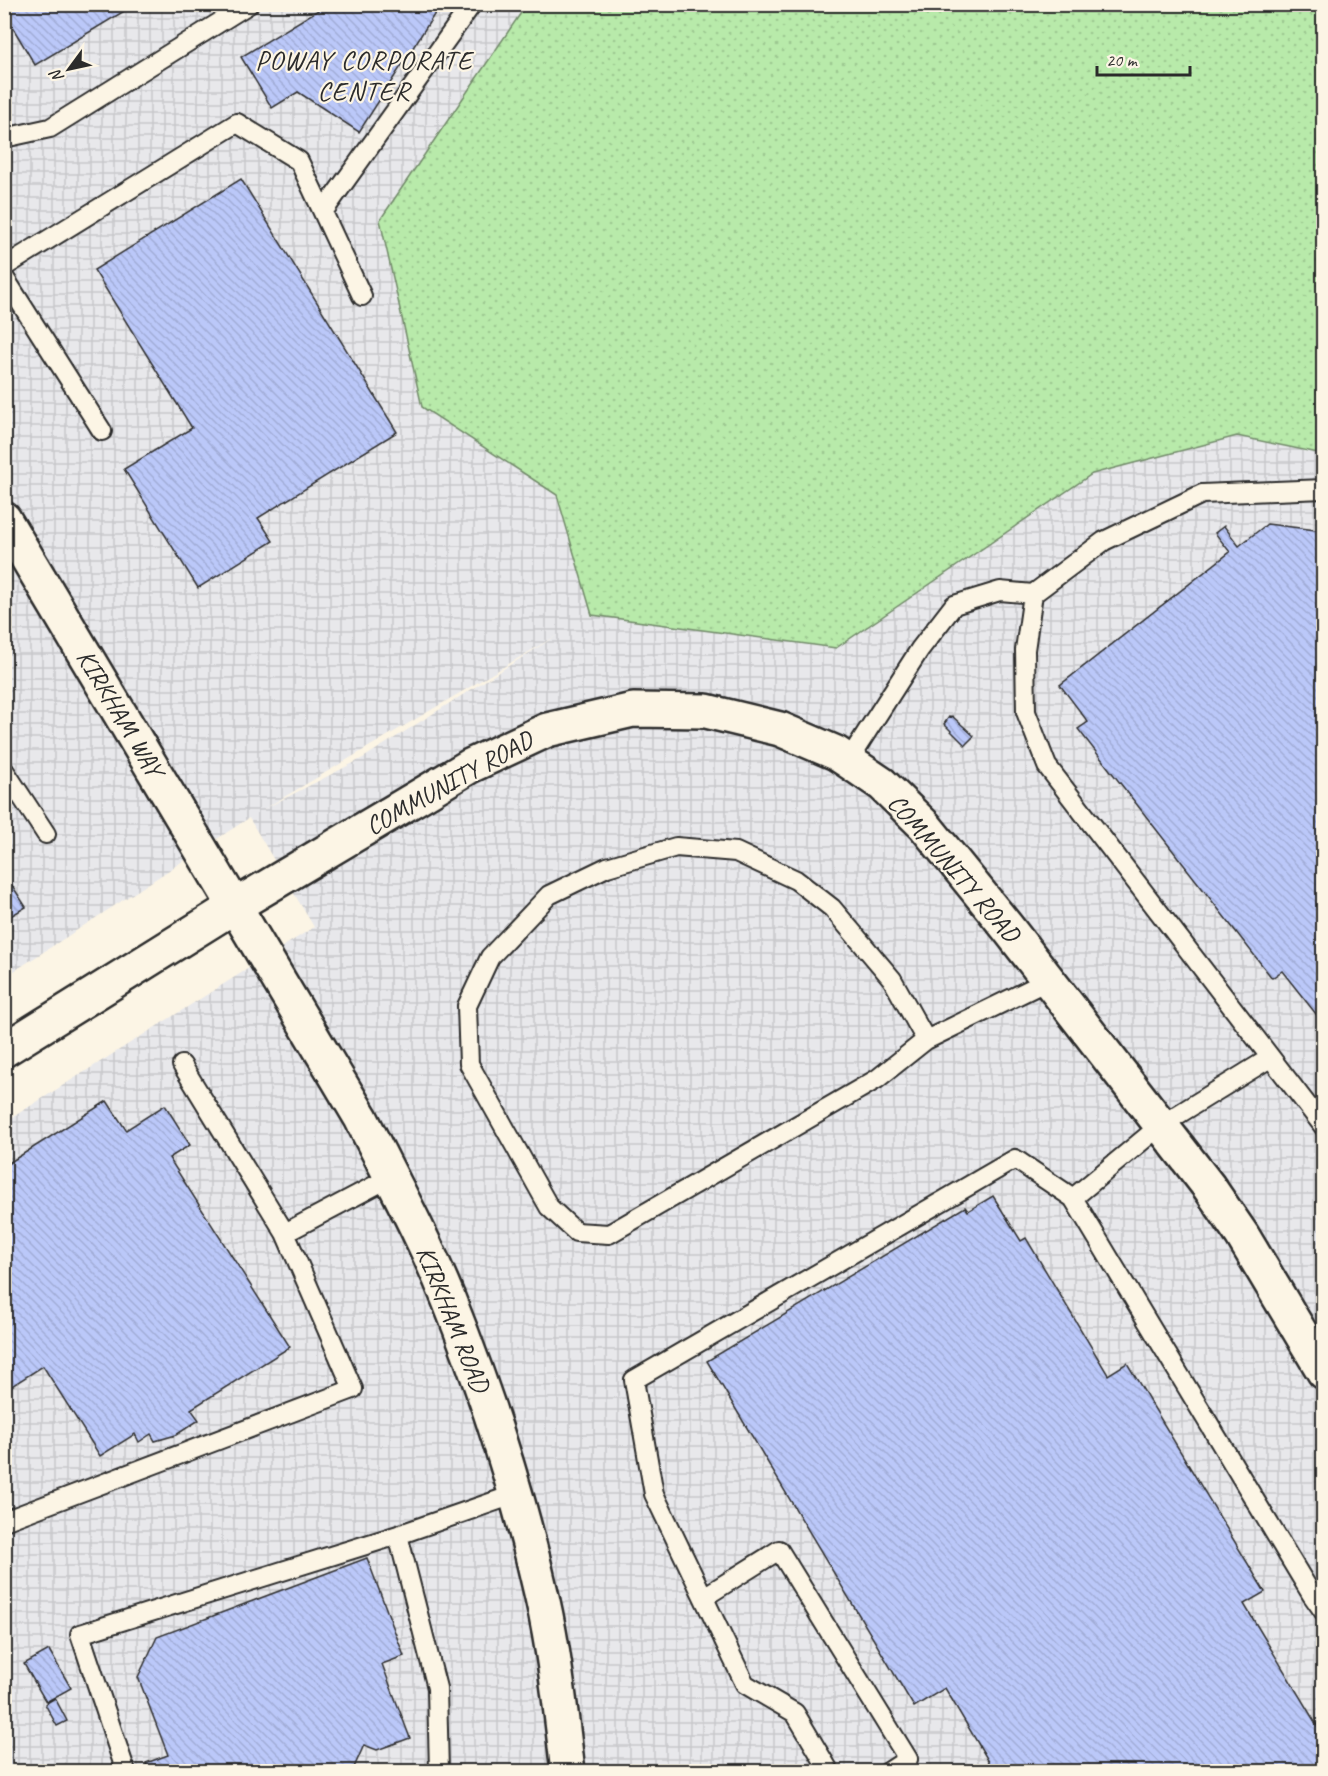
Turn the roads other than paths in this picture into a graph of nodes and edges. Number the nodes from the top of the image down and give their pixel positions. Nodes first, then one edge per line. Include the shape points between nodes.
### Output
1 (249, 4) edge
2 (472, 4) edge
3 (4, 138) edge
4 (323, 212) junction
5 (4, 267) edge
6 (4, 278) edge
7 (362, 296) dead end
8 (102, 431) dead end
9 (1323, 489) edge
10 (4, 519) edge
11 (1033, 594) junction
12 (848, 761) junction
13 (4, 770) edge
14 (46, 834) dead end
15 (235, 906) junction
16 (1048, 980) junction
17 (926, 1040) junction
18 (4, 1050) edge
19 (1270, 1058) junction
20 (182, 1065) dead end
21 (1161, 1125) junction
22 (1323, 1127) edge
23 (391, 1177) junction
24 (1073, 1198) junction
25 (285, 1233) junction
26 (1323, 1372) edge
27 (516, 1494) junction
28 (4, 1521) edge
29 (398, 1535) junction
30 (1318, 1591) edge
31 (704, 1597) junction
32 (1323, 1612) edge
33 (126, 1772) edge
34 (439, 1772) edge
35 (568, 1772) edge
36 (830, 1772) edge
37 (888, 1772) edge

1 - 3 lane via 50,128
2 - 4 lane
4 - 5 lane via 299,161 237,123
4 - 7 lane
6 - 8 lane
9 - 11 lane via 1202,494 1104,541
10 - 15 main road, KIRKHAM WAY
11 - 12 lane via 1000,591 954,605 920,649
11 - 19 lane via 1025,650 1026,712 1047,766
12 - 15 main road, COMMUNITY ROAD via 780,729 706,711 633,710 547,730 470,766
12 - 16 main road, COMMUNITY ROAD via 882,784 925,826
13 - 14 lane
15 - 18 main road, COMMUNITY ROAD
15 - 23 main road, KIRKHAM ROAD via 361,1118
16 - 17 lane
16 - 21 main road, COMMUNITY ROAD
17 - 17 lane via 877,1079 609,1234 576,1232 549,1208 469,1064 467,1006 490,957 549,895 607,867 676,847 736,852 796,880 832,908 892,979
19 - 21 lane
19 - 22 lane
20 - 25 lane
21 - 24 lane
21 - 26 main road, COMMUNITY ROAD via 1242,1235
23 - 25 lane
23 - 27 main road, KIRKHAM ROAD via 448,1297
24 - 30 lane
24 - 31 lane via 1015,1159 634,1380 654,1494
25 - 28 lane via 353,1389
27 - 29 lane
27 - 35 main road, KIRKHAM ROAD via 542,1598
29 - 33 lane via 80,1634
29 - 34 lane via 437,1688
30 - 32 lane
31 - 36 lane via 746,1684 795,1713
31 - 37 lane via 779,1550 908,1759

